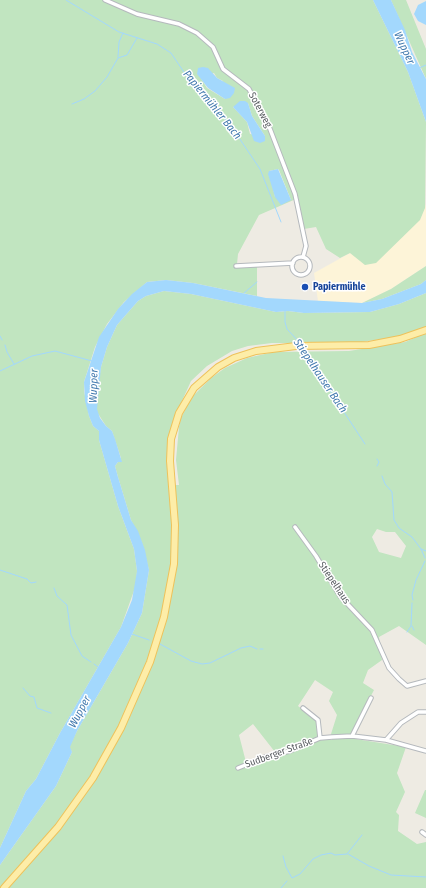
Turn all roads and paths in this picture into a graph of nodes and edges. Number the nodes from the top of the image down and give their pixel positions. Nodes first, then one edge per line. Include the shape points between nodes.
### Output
1 (105, 0) edge
2 (303, 257) junction
3 (292, 263) junction
4 (236, 266) dead end
5 (426, 330) edge
6 (295, 527) dead end
7 (426, 681) edge
8 (371, 698) dead end
9 (303, 708) dead end
10 (426, 712) edge
11 (352, 736) junction
12 (320, 738) junction
13 (386, 740) junction
14 (426, 751) edge
15 (238, 768) dead end
16 (4, 888) edge

1 - 2 street, Soterweg via 146,17 186,27 200,35 213,47 223,69 243,84 258,104 270,129 295,194 304,229 306,246
2 - 3 street via 296,258
2 - 3 street via 311,266 306,274 296,274 292,269
3 - 4 street
5 - 16 main road via 385,343 275,347 248,353 218,367 194,388 179,413 173,431 170,454 175,529 174,569 164,617 150,662 121,728 93,778 58,827
6 - 7 street, Stiepelhaus via 340,596 372,630 389,668 407,686
8 - 11 street
9 - 12 street, Sudberger Straße via 318,720
10 - 13 street via 418,712 401,723
11 - 12 street, Sudberger Straße
11 - 13 street, Sudberger Straße
12 - 15 street, Sudberger Straße
13 - 14 street, Sudberger Straße

